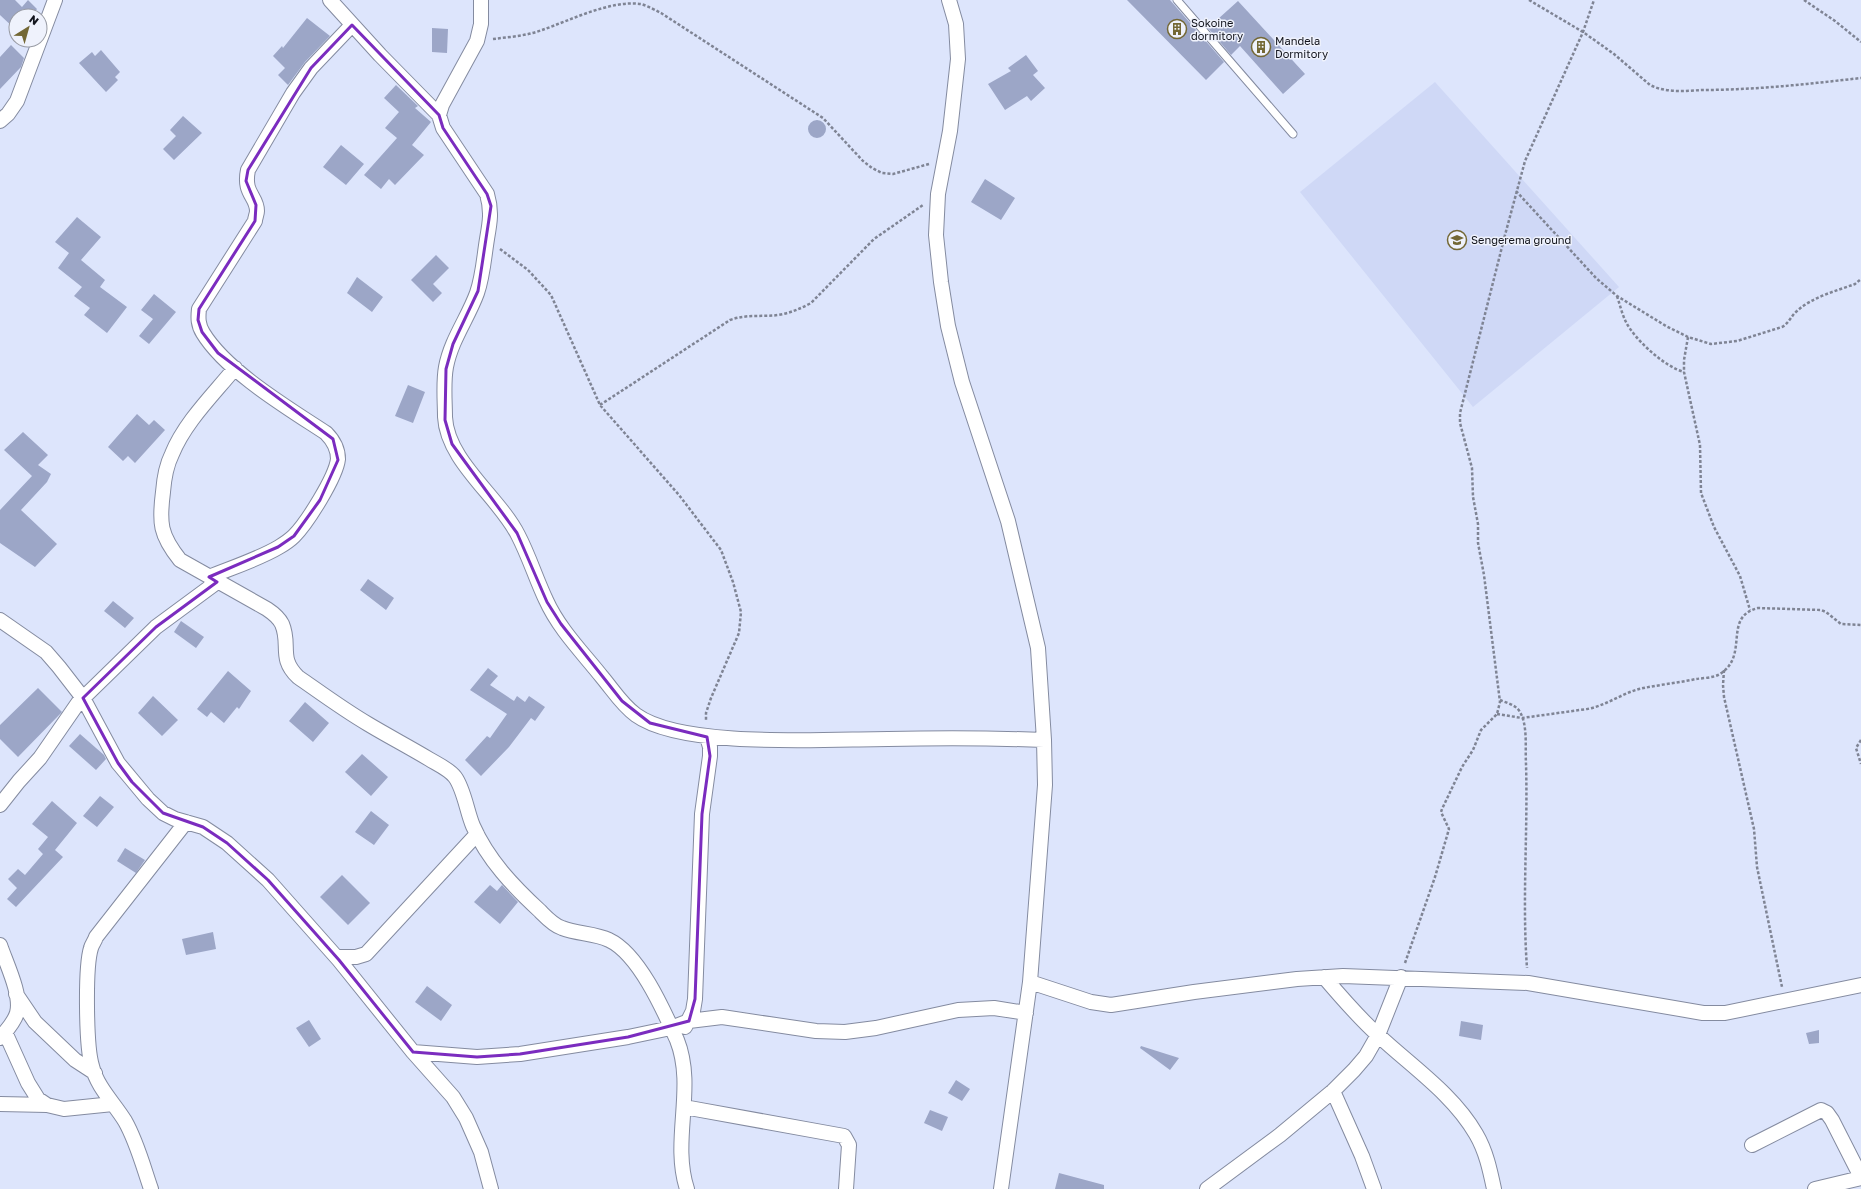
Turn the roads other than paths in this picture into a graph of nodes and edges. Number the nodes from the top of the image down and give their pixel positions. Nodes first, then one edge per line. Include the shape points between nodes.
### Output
1 (55, 0) edge
2 (330, 0) edge
3 (481, 0) edge
4 (949, 0) edge
5 (1177, 0) edge
6 (352, 25) junction
7 (439, 115) junction
8 (0, 121) edge
9 (1293, 134) dead end
10 (235, 368) junction
11 (213, 579) junction
12 (0, 620) edge
13 (83, 698) junction
14 (707, 737) junction
15 (1044, 740) junction
16 (0, 805) edge
17 (186, 822) junction
18 (477, 834) junction
19 (0, 945) edge
20 (336, 957) junction
21 (1324, 977) junction
22 (1400, 977) junction
23 (1030, 982) junction
24 (1861, 985) edge
25 (16, 994) junction
26 (1026, 1012) junction
27 (689, 1021) junction
28 (674, 1034) junction
29 (2, 1035) edge
30 (1378, 1035) junction
31 (413, 1052) junction
32 (95, 1073) junction
33 (1333, 1091) junction
34 (0, 1104) edge
35 (114, 1104) junction
36 (47, 1106) junction
37 (684, 1107) junction
38 (1752, 1145) dead end
39 (1861, 1178) edge
40 (151, 1189) edge
41 (491, 1189) edge
42 (687, 1189) edge
43 (846, 1189) edge
44 (1001, 1189) edge
45 (1207, 1189) edge
46 (1374, 1189) edge
47 (1494, 1189) edge
48 (1815, 1189) edge

1 - 8 street via 17,101
2 - 6 street
3 - 7 street via 481,24 476,41
4 - 15 street via 956,24 958,59 951,124 938,194 936,235 941,282 948,326 962,382 1008,521 1038,648
5 - 9 lane
6 - 7 street
6 - 10 street via 306,74 248,170 246,181 257,211 254,221 199,309 198,320 202,332 218,353
7 - 14 street via 443,128 487,194 491,206 478,291 453,344 446,369 445,420 450,439 464,463 505,513 517,533 546,602 622,701 635,714 650,723
10 - 11 street via 188,426 172,453 165,474 160,512 162,532 171,550 180,560
10 - 11 street via 326,433 336,447 338,460 334,474 320,500 294,536 278,547
11 - 13 street via 156,627
11 - 18 street via 276,616 282,625 286,660 298,677 368,724 436,763 454,777
12 - 13 street via 46,652
13 - 16 street via 40,758
13 - 17 street via 118,763 132,782 163,813
14 - 15 street
14 - 27 street via 710,756 702,814 696,999
15 - 23 street via 1045,785
17 - 20 street via 203,827 227,843 268,880
17 - 32 street via 103,928 91,948 88,971 89,1050
18 - 20 street via 366,954
18 - 28 street via 483,847 507,880 554,923 562,928 608,940 627,954 645,976
19 - 25 street
20 - 31 street
21 - 22 street
21 - 23 street via 1194,992 1111,1005 1091,1002
21 - 30 street
22 - 24 street via 1528,983 1703,1013 1731,1012
22 - 30 street
23 - 26 street
25 - 29 street via 17,1013 13,1023
25 - 32 street via 35,1022 75,1060
26 - 27 street via 994,1008 958,1010 845,1032 816,1031 722,1017
26 - 44 street
27 - 28 street
28 - 31 street via 520,1054 477,1057
28 - 37 street via 683,1061
29 - 36 street via 38,1099
30 - 33 street via 1366,1056
30 - 47 street via 1436,1087 1462,1115 1476,1134 1489,1165
31 - 41 street via 453,1097 466,1118 481,1152
32 - 35 street
33 - 45 street via 1280,1135
33 - 46 street
34 - 36 street
35 - 36 street via 64,1109
35 - 40 street via 132,1137
37 - 42 street via 681,1153
37 - 43 street via 844,1136 849,1145
38 - 39 street via 1821,1110 1832,1120
39 - 48 street

